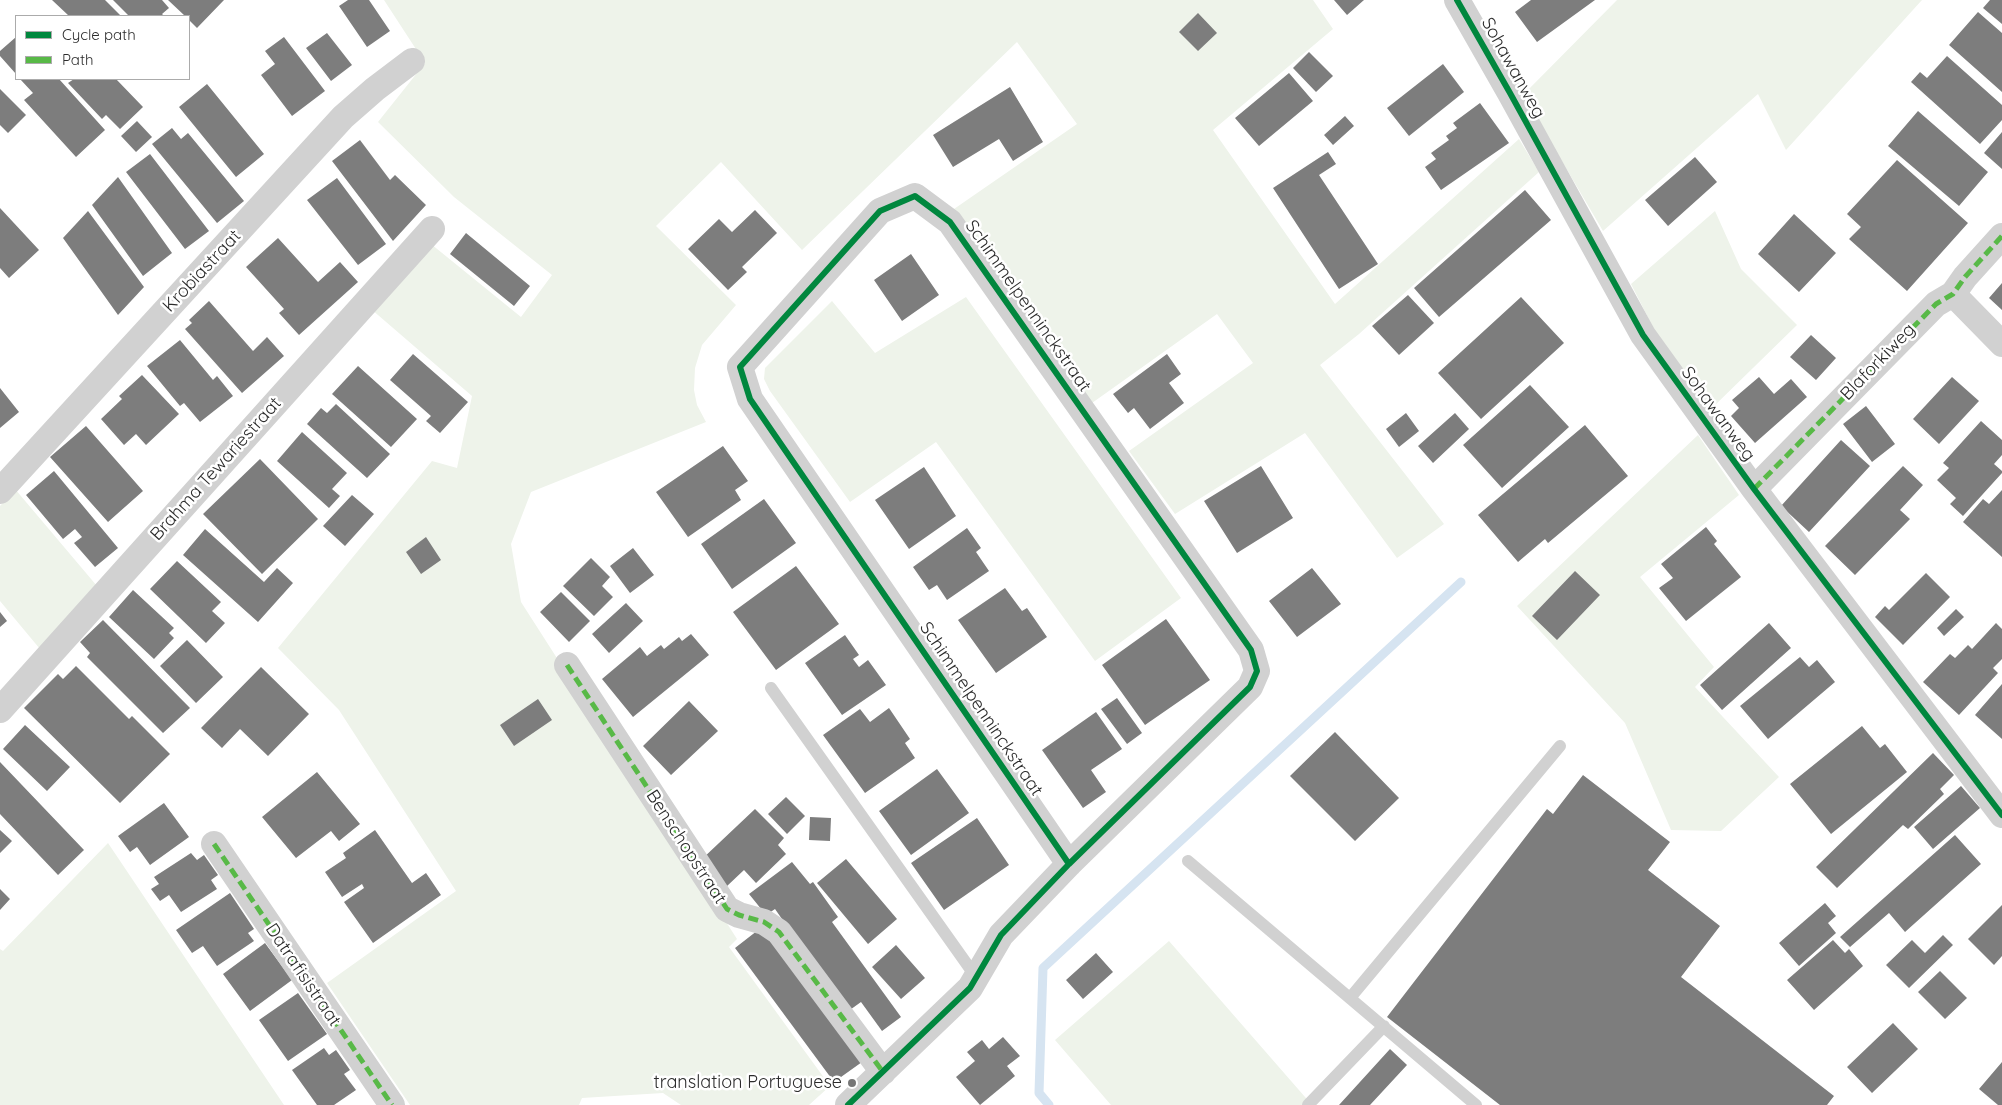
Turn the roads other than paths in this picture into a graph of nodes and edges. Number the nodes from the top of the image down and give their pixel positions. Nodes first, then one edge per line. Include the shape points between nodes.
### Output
1 (1457, 0) edge
2 (412, 60) dead end
3 (432, 229) dead end
4 (2002, 236) edge
5 (1953, 294) junction
6 (2002, 344) edge
7 (1754, 489) junction
8 (0, 491) edge
9 (567, 665) dead end
10 (771, 688) dead end
11 (0, 710) edge
12 (1560, 746) dead end
13 (2002, 815) edge
14 (214, 844) dead end
15 (1188, 861) dead end
16 (1068, 864) junction
17 (976, 977) junction
18 (1350, 998) junction
19 (1384, 1026) junction
20 (883, 1072) junction
21 (392, 1105) edge
22 (848, 1105) edge
23 (1308, 1105) edge
24 (1476, 1105) edge

1 - 7 street, Sohawanweg via 1643,335
2 - 8 street, Krobiastraat via 343,117
3 - 11 street, Brahma Tewariestraat
4 - 5 street, Blaforkiweg
5 - 6 street
5 - 7 street, Blaforkiweg via 1936,304
7 - 13 street, Sohawanweg
9 - 20 street, Benschopstraat via 727,909 764,922 779,932
10 - 17 lane
12 - 18 lane
14 - 21 street, Datrafisistraat
15 - 18 lane
16 - 16 street, Schimmelpenninckstraat via 750,399 740,367 880,211 915,196 950,222 1251,650 1257,671 1250,687
16 - 17 street, Schimmelpenninckstraat via 1001,935
17 - 20 street, Schimmelpenninckstraat via 970,988
18 - 19 lane
19 - 23 lane
19 - 24 lane
20 - 22 street, Schimmelpenninckstraat

